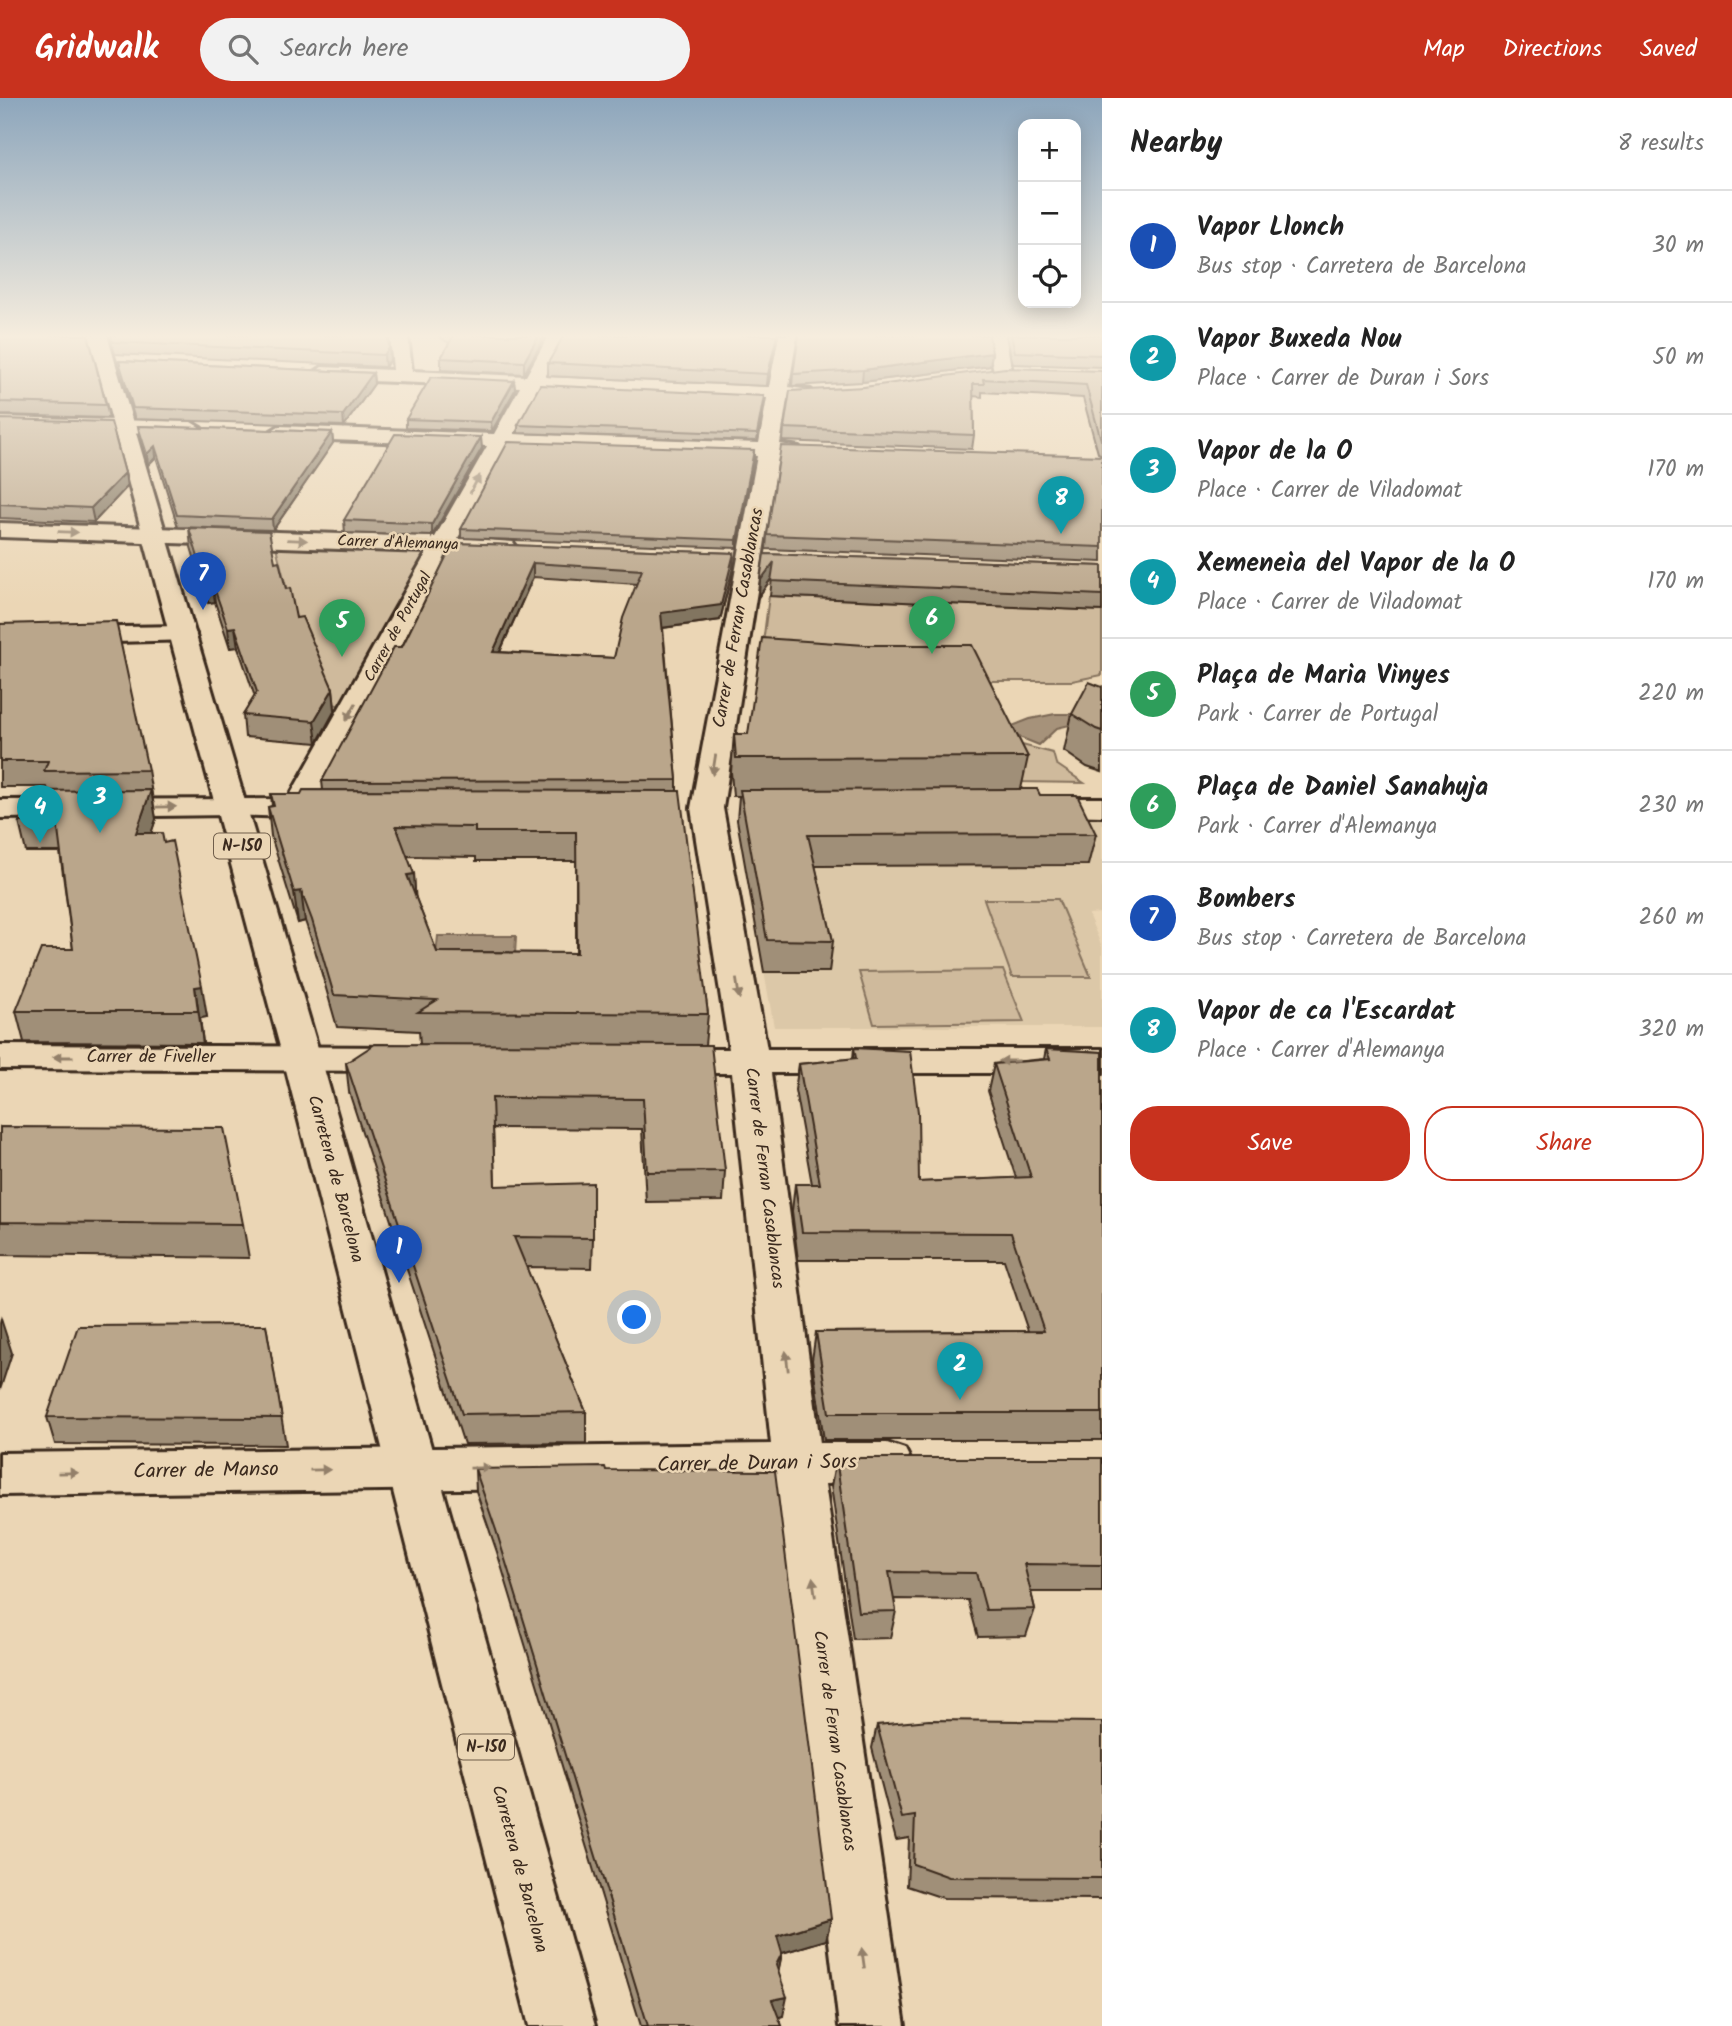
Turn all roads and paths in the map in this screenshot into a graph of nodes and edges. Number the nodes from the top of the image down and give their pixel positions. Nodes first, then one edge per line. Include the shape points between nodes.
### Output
1 (124, 425) joint
2 (507, 425) edge
3 (774, 425) edge
4 (212, 429) edge
5 (253, 430) edge
6 (499, 440) junction
7 (769, 450) junction
8 (810, 452) edge
9 (0, 530) edge
10 (155, 535) junction
11 (443, 544) junction
12 (527, 548) edge
13 (183, 635) junction
14 (0, 637) edge
15 (230, 806) junction
16 (1007, 807) edge
17 (1102, 807) edge
18 (0, 809) edge
19 (298, 809) junction
20 (353, 809) edge
21 (0, 1057) edge
22 (302, 1058) junction
23 (445, 1059) edge
24 (625, 1061) edge
25 (1102, 1061) edge
26 (750, 1062) junction
27 (800, 1463) junction
28 (937, 1463) edge
29 (412, 1469) junction
30 (2, 1480) edge
31 (562, 2026) edge
32 (872, 2026) edge

1 - 4 street
1 - 10 street, Carretera de Barcelona / N-150
2 - 6 street, Carrer de Portugal
3 - 7 street, Carrer de Ferran Casablancas
5 - 6 street
6 - 7 street
11 -> 6 street, Carrer de Portugal
7 - 8 street
7 -> 26 street, Carrer de Ferran Casablancas via 707,808
9 -> 10 street, Carrer d'Alemanya
10 -> 11 street, Carrer d'Alemanya
10 - 13 street, Carretera de Barcelona / N-150
11 - 12 street, Carrer d'Alemanya
11 -> 19 street, Carrer de Portugal
13 - 14 street
13 - 15 street, Carretera de Barcelona / N-150
18 -> 15 street
15 - 19 street
15 - 22 street, Carretera de Barcelona / N-150
16 - 17 street
19 - 20 street
22 -> 21 street, Carrer de Fiveller
22 - 23 street, Carrer de Fiveller
22 - 29 street, Carretera de Barcelona / N-150
24 - 26 street
25 -> 26 street
27 -> 26 street, Carrer de Ferran Casablancas
27 - 28 street, Carrer de Duran i Sors
29 -> 27 street, Carrer de Duran i Sors
32 -> 27 street, Carrer de Ferran Casablancas
30 -> 29 street, Carrer de Manso
29 - 31 street, Carretera de Barcelona / N-150

